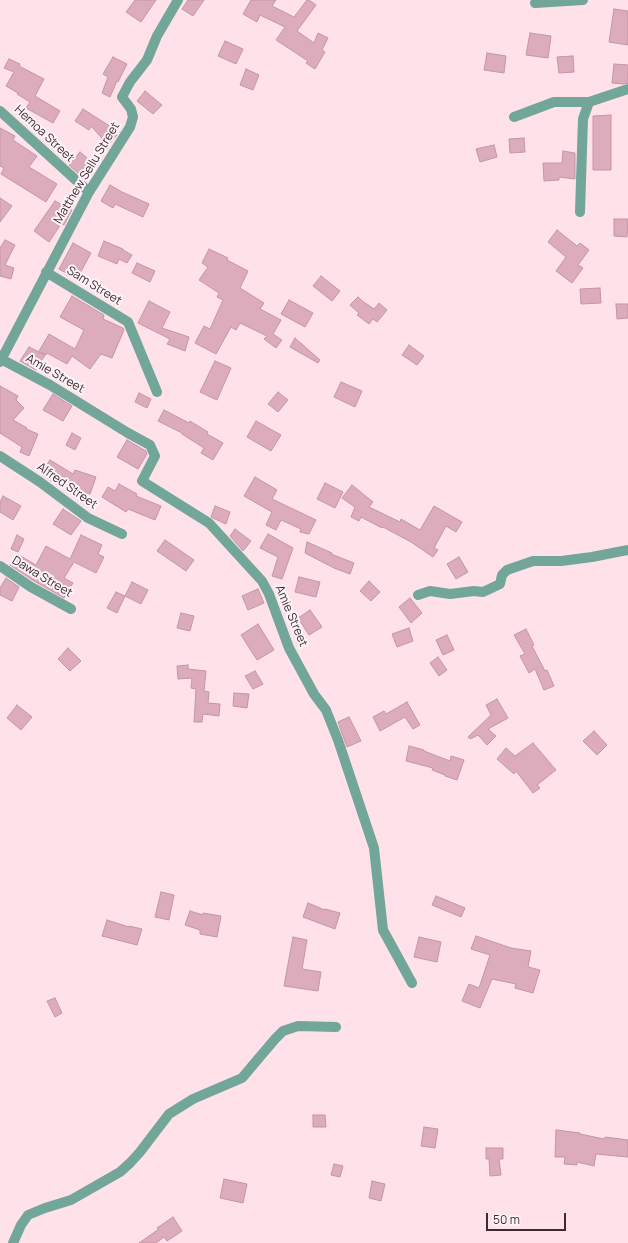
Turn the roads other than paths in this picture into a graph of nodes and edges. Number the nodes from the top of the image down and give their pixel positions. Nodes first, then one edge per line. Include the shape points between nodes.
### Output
1 (178, 0) edge
2 (583, 0) edge
3 (535, 4) dead end
4 (628, 89) edge
5 (589, 102) junction
6 (0, 111) edge
7 (514, 117) dead end
8 (88, 192) junction
9 (580, 212) dead end
10 (46, 272) junction
11 (1, 361) edge
12 (157, 392) dead end
13 (0, 456) edge
14 (122, 534) dead end
15 (628, 550) edge
16 (0, 566) edge
17 (418, 595) dead end
18 (71, 609) dead end
19 (412, 983) dead end
20 (336, 1027) dead end
21 (13, 1243) edge

1 - 8 street, Matthew Sellu Street via 157,36 147,60 122,97 133,117 130,127
2 - 3 street
4 - 5 street
5 - 7 street via 554,102
5 - 9 street via 583,119
6 - 8 street, Hemoa Street
8 - 10 street, Matthew Sellu Street
10 - 11 street, Matthew Sellu Street
10 - 12 street, Sam Street via 128,322
11 - 19 street, Amie Street via 50,385 150,445 155,456 142,481 209,523 262,581 289,648 314,694 326,710 338,740 374,848 383,930
13 - 14 street, Alfred Street via 88,518
15 - 17 street via 561,561 533,561 507,570 502,575 500,584 483,592 450,594 430,591
16 - 18 street, Dawa Street
20 - 21 street via 298,1026 283,1031 242,1078 193,1099 169,1114 140,1152 120,1172 71,1200 28,1215

